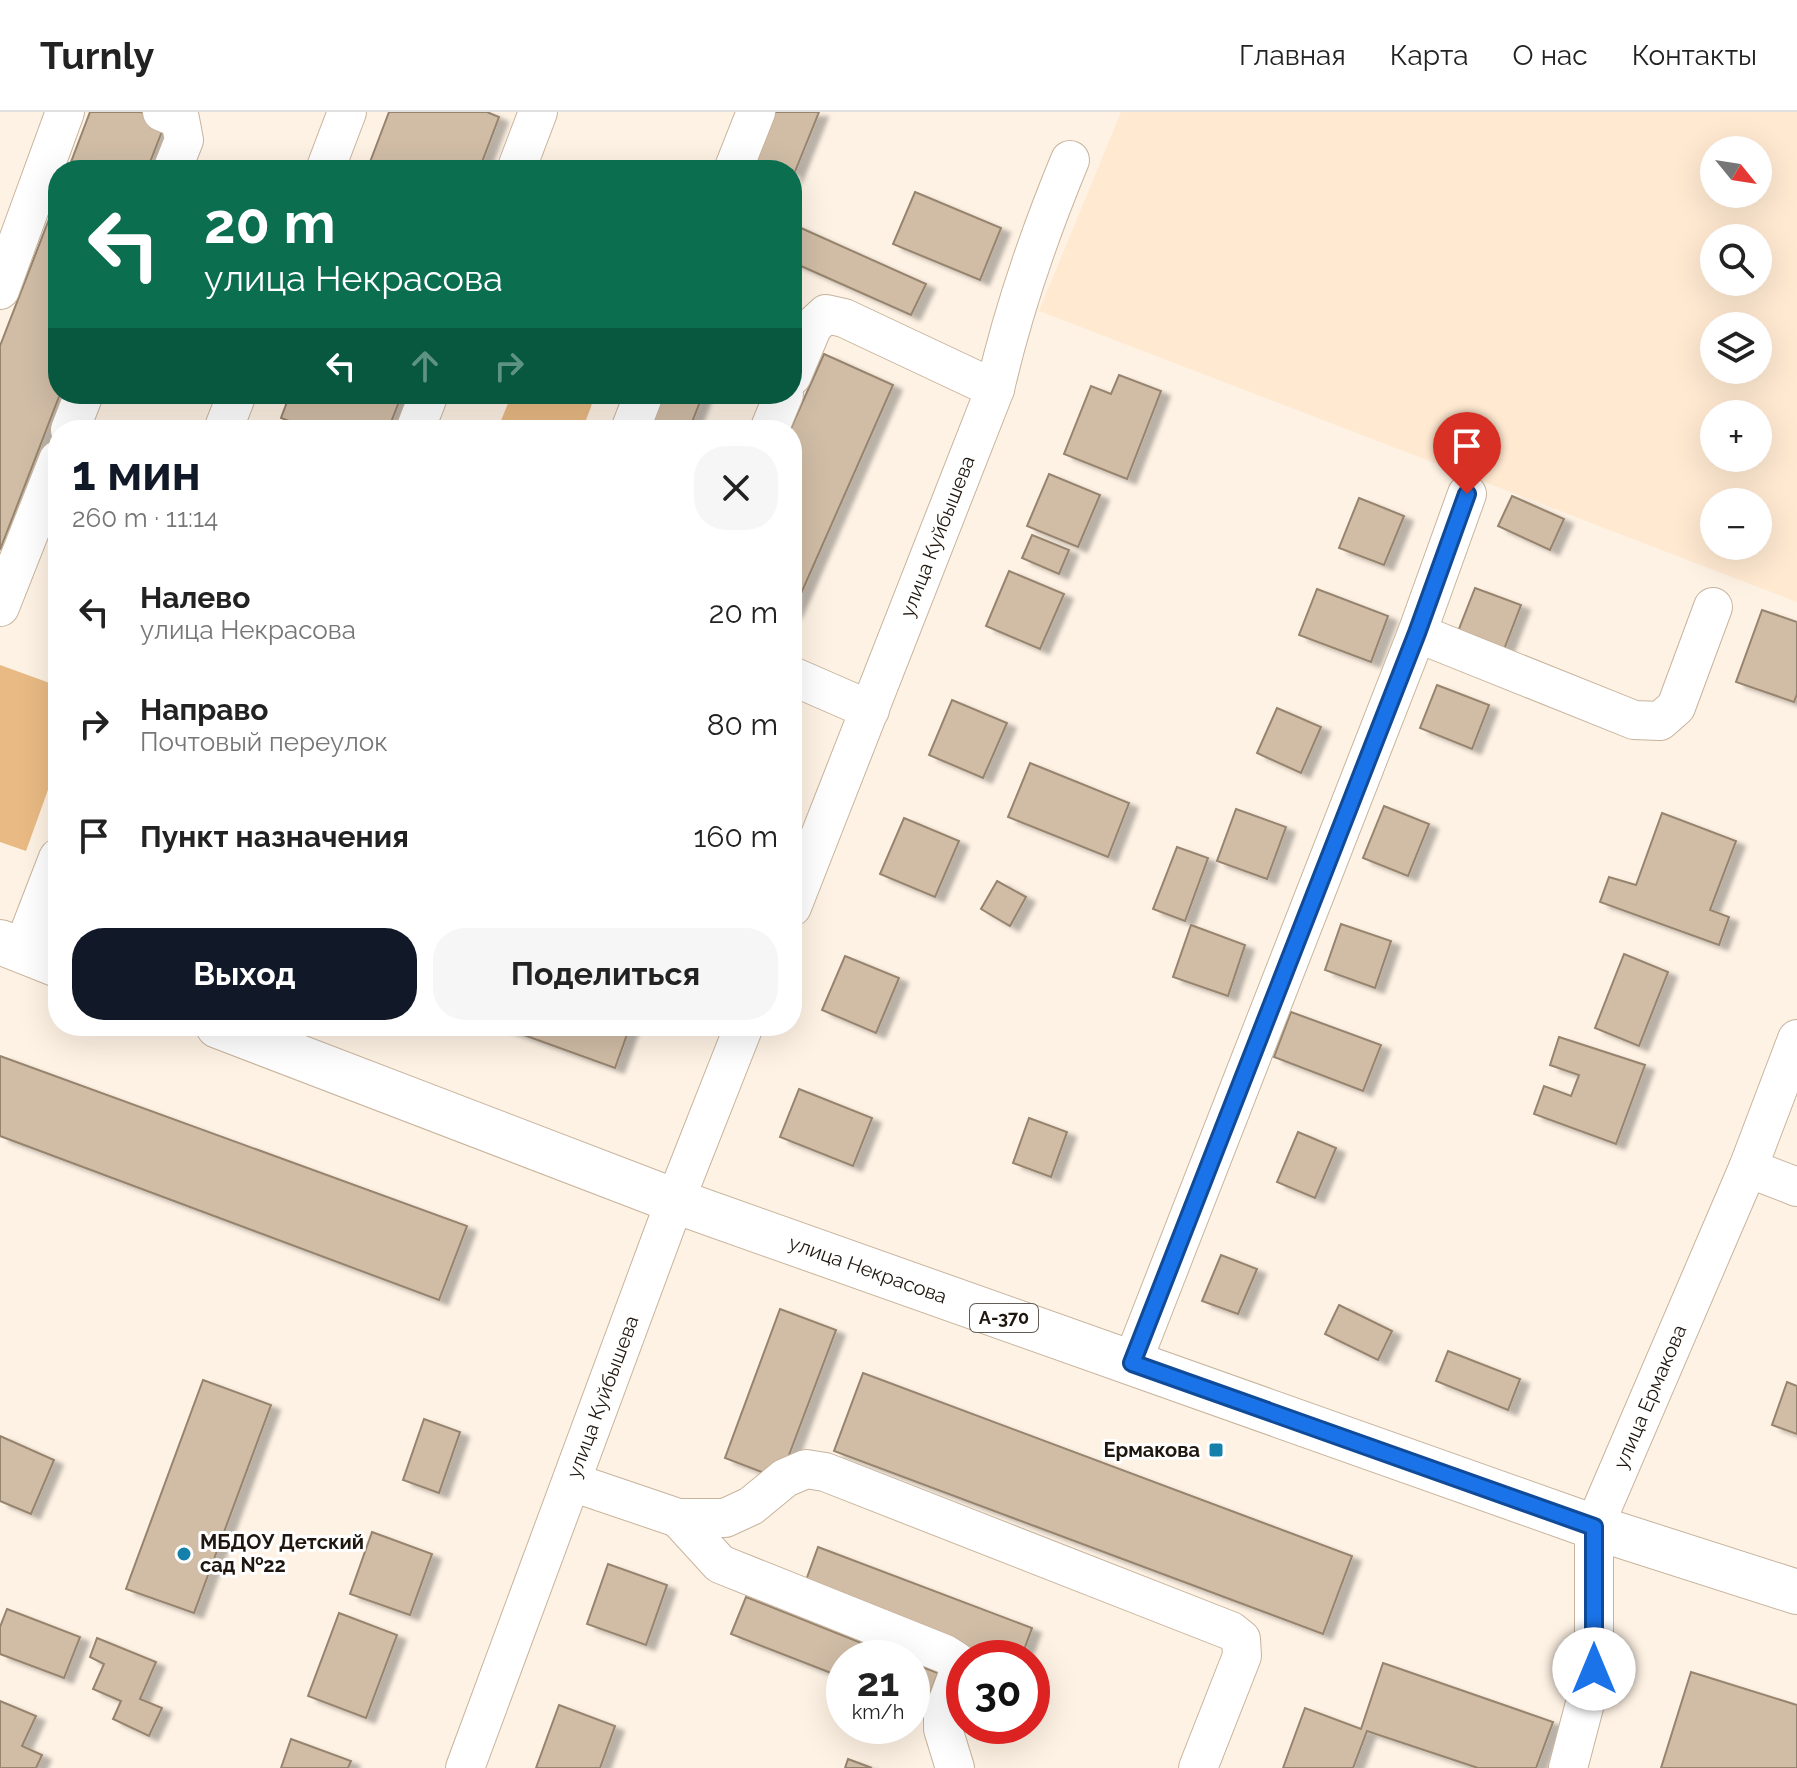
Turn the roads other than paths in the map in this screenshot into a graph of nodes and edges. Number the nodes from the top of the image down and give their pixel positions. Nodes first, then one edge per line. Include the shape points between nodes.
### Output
1 (65, 112) edge
2 (162, 112) edge
3 (347, 112) edge
4 (538, 112) edge
5 (756, 112) edge
6 (176, 160) edge
7 (329, 160) edge
8 (520, 160) edge
9 (737, 160) edge
10 (1070, 160) dead end
11 (0, 290) edge
12 (802, 352) edge
13 (995, 389) junction
14 (48, 485) edge
15 (1467, 494) dead end
16 (0, 607) edge
17 (1713, 607) dead end
18 (1417, 633) junction
19 (802, 680) edge
20 (870, 710) junction
21 (802, 882) edge
22 (48, 889) edge
23 (27, 953) edge
24 (244, 1036) edge
25 (740, 1036) edge
26 (1797, 1039) edge
27 (1748, 1168) junction
28 (1797, 1187) edge
29 (675, 1201) junction
30 (1132, 1363) junction
31 (572, 1482) junction
32 (678, 1518) junction
33 (1594, 1527) junction
34 (1797, 1592) edge
35 (465, 1768) edge
36 (955, 1768) edge
37 (1198, 1768) edge
38 (1568, 1768) edge

1 - 11 street
2 - 6 street via 180,119 184,140
3 - 7 street
4 - 8 street
5 - 9 street
10 - 13 street, улица Куйбышева via 1009,330
12 - 13 street via 813,326 826,314
13 - 20 street, улица Куйбышева
14 - 16 street
15 - 18 street
17 - 18 street via 1676,707 1660,721 1634,720
18 - 30 street
19 - 20 street
20 - 21 street, улица Куйбышева
22 - 23 street
24 - 29 main road, улица Некрасова / А-370
25 - 29 street, улица Куйбышева
26 - 27 street, улица Ермакова
27 - 28 street
27 - 33 street, улица Ермакова
29 - 30 main road, улица Некрасова / А-370
29 - 31 street, улица Куйбышева
30 - 33 main road, улица Некрасова / А-370
31 - 32 street
31 - 35 street, улица Куйбышева
32 - 36 street via 720,1564 956,1661 958,1674 943,1714
32 - 37 street via 725,1518 751,1506 785,1478 806,1469 825,1472 1231,1631 1241,1639 1242,1656
33 - 34 main road, улица Некрасова / А-370
33 - 38 street, улица Ермакова via 1594,1669

